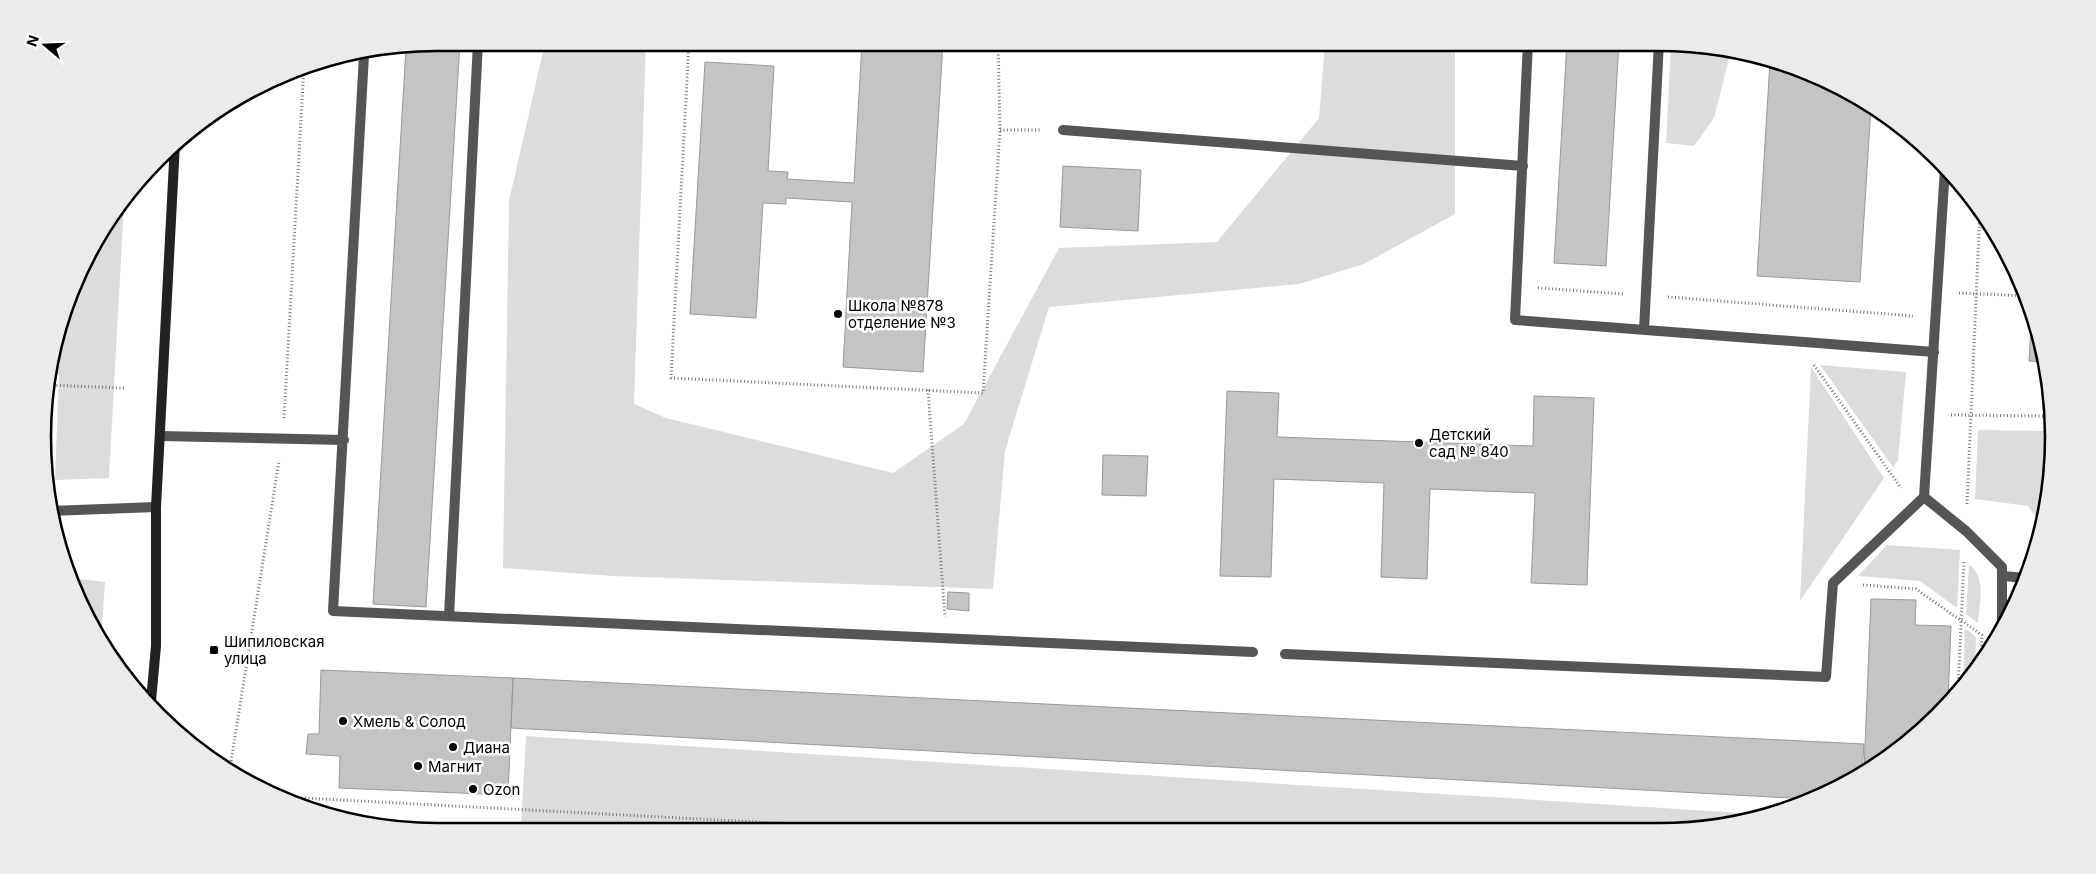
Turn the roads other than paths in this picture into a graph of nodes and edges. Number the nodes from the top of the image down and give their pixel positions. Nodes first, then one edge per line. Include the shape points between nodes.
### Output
1 (478, 51) edge
2 (1528, 51) edge
3 (1658, 51) edge
4 (364, 59) edge
5 (1063, 130) road end
6 (174, 155) edge
7 (1523, 166) junction
8 (1944, 178) edge
9 (1644, 330) junction
10 (1934, 352) junction
11 (160, 436) junction
12 (344, 440) junction
13 (1924, 497) junction
14 (156, 507) junction
15 (59, 511) edge
16 (2003, 576) junction
17 (2018, 577) edge
18 (2002, 613) edge
19 (449, 616) junction
20 (1254, 652) dead end
21 (1284, 654) dead end
22 (151, 696) edge

1 - 19 lane
2 - 7 lane
3 - 9 lane
4 - 12 lane
5 - 7 lane
6 - 11 main road
7 - 9 lane via 1515,320
8 - 10 lane
9 - 10 lane
10 - 13 lane
11 - 12 lane
11 - 14 main road
12 - 19 lane via 333,611
13 - 16 lane via 1966,531 2002,567
13 - 21 lane via 1833,583 1826,677
14 - 15 lane
14 - 22 main road via 156,646
16 - 17 lane
16 - 18 lane
19 - 20 lane

